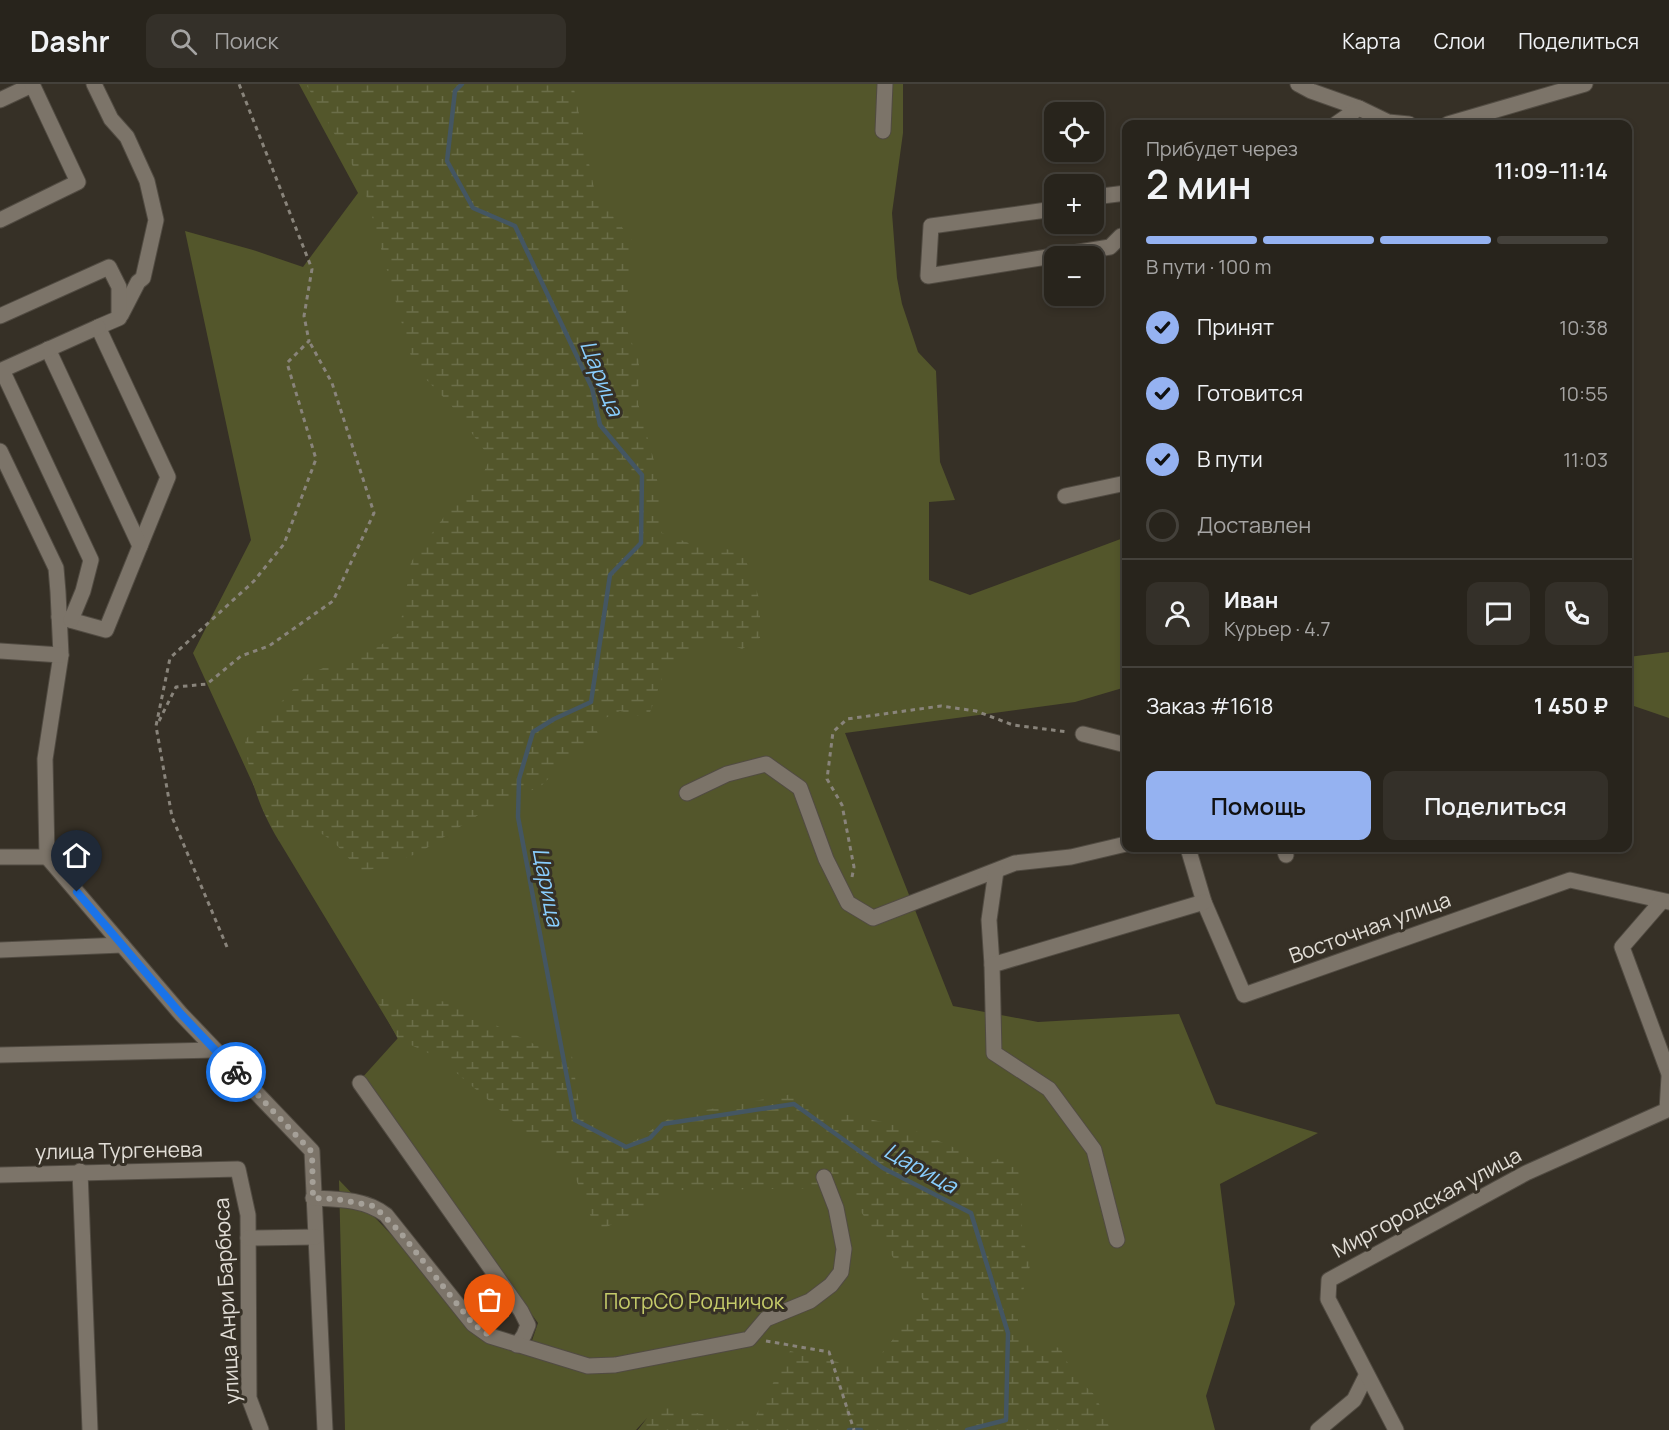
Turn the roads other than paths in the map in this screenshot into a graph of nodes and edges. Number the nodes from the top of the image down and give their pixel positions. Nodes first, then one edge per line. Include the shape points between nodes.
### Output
1 (32, 84) edge
2 (94, 84) edge
3 (885, 84) edge
4 (1298, 84) edge
5 (1585, 84) edge
6 (0, 100) edge
7 (1359, 108) junction
8 (1342, 120) edge
9 (1384, 120) edge
10 (1462, 120) edge
11 (883, 131) dead end
12 (1122, 194) edge
13 (1104, 196) edge
14 (1044, 210) edge
15 (0, 220) edge
16 (1122, 236) edge
17 (0, 316) edge
18 (119, 318) junction
19 (98, 327) junction
20 (48, 349) junction
21 (0, 451) edge
22 (1122, 484) edge
23 (1065, 496) dead end
24 (140, 546) junction
25 (65, 618) junction
26 (0, 651) edge
27 (61, 655) junction
28 (1083, 734) road end
29 (1122, 744) edge
30 (687, 793) dead end
31 (1122, 845) edge
32 (1189, 852) edge
33 (0, 857) edge
34 (47, 857) junction
35 (996, 871) junction
36 (1204, 902) junction
37 (1665, 902) edge
38 (122, 945) junction
39 (0, 950) edge
40 (992, 965) junction
41 (215, 1050) junction
42 (0, 1055) edge
43 (1669, 1075) edge
44 (360, 1083) dead end
45 (238, 1169) joint
46 (80, 1171) junction
47 (0, 1175) edge
48 (824, 1177) dead end
49 (313, 1198) junction
50 (315, 1237) junction
51 (248, 1238) junction
52 (1117, 1240) dead end
53 (517, 1345) junction
54 (1366, 1376) junction
55 (90, 1430) edge
56 (261, 1430) edge
57 (326, 1430) edge
58 (1318, 1430) edge
59 (1396, 1430) edge

1 - 6 street
1 - 15 street via 78,182
2 - 18 street via 111,119 127,137 147,181 156,220 143,278
3 - 11 street
4 - 7 street
5 - 10 street
7 - 8 street
7 - 9 street
12 - 13 street
14 - 16 street via 931,226 928,276 1110,247
17 - 18 street via 109,267 119,287
18 - 19 street
19 - 20 street
19 - 24 street via 168,477
20 - 24 street
20 - 25 street via 2,370 91,560 83,591
21 - 25 street via 56,568
22 - 23 street
24 - 25 street via 106,630
25 - 27 street
26 - 27 street
27 - 34 street via 45,759
28 - 29 street
30 - 35 street via 727,774 766,764 800,788 826,859 848,903 873,918
31 - 35 street via 1071,857 1015,863
32 - 36 street, Восточная улица
33 - 34 street
34 - 38 street
35 - 40 street via 989,920
36 - 37 street, Восточная улица via 1244,995 1570,880
36 - 40 street
37 - 43 street, Миргородская улица via 1622,946
38 - 39 street
38 - 41 street
40 - 52 street via 994,1053 1049,1089 1094,1150
41 - 42 street
41 - 49 street via 312,1152
43 - 54 street, Миргородская улица via 1667,1110 1526,1173 1329,1280 1328,1299
44 - 53 street via 521,1311 528,1325
45 - 46 street, улица Тургенева
45 - 51 street, улица Анри Барбюса via 248,1215
46 - 47 street, улица Тургенева
46 - 55 street
48 - 53 street via 836,1208 844,1249 841,1272 810,1301 766,1320 749,1339 615,1365 588,1366
49 - 50 street
49 - 53 street via 374,1206 386,1215 473,1324 490,1336
50 - 51 street
50 - 57 street
51 - 56 street, улица Анри Барбюса via 249,1398
54 - 58 street via 1354,1400
54 - 59 street, Миргородская улица

